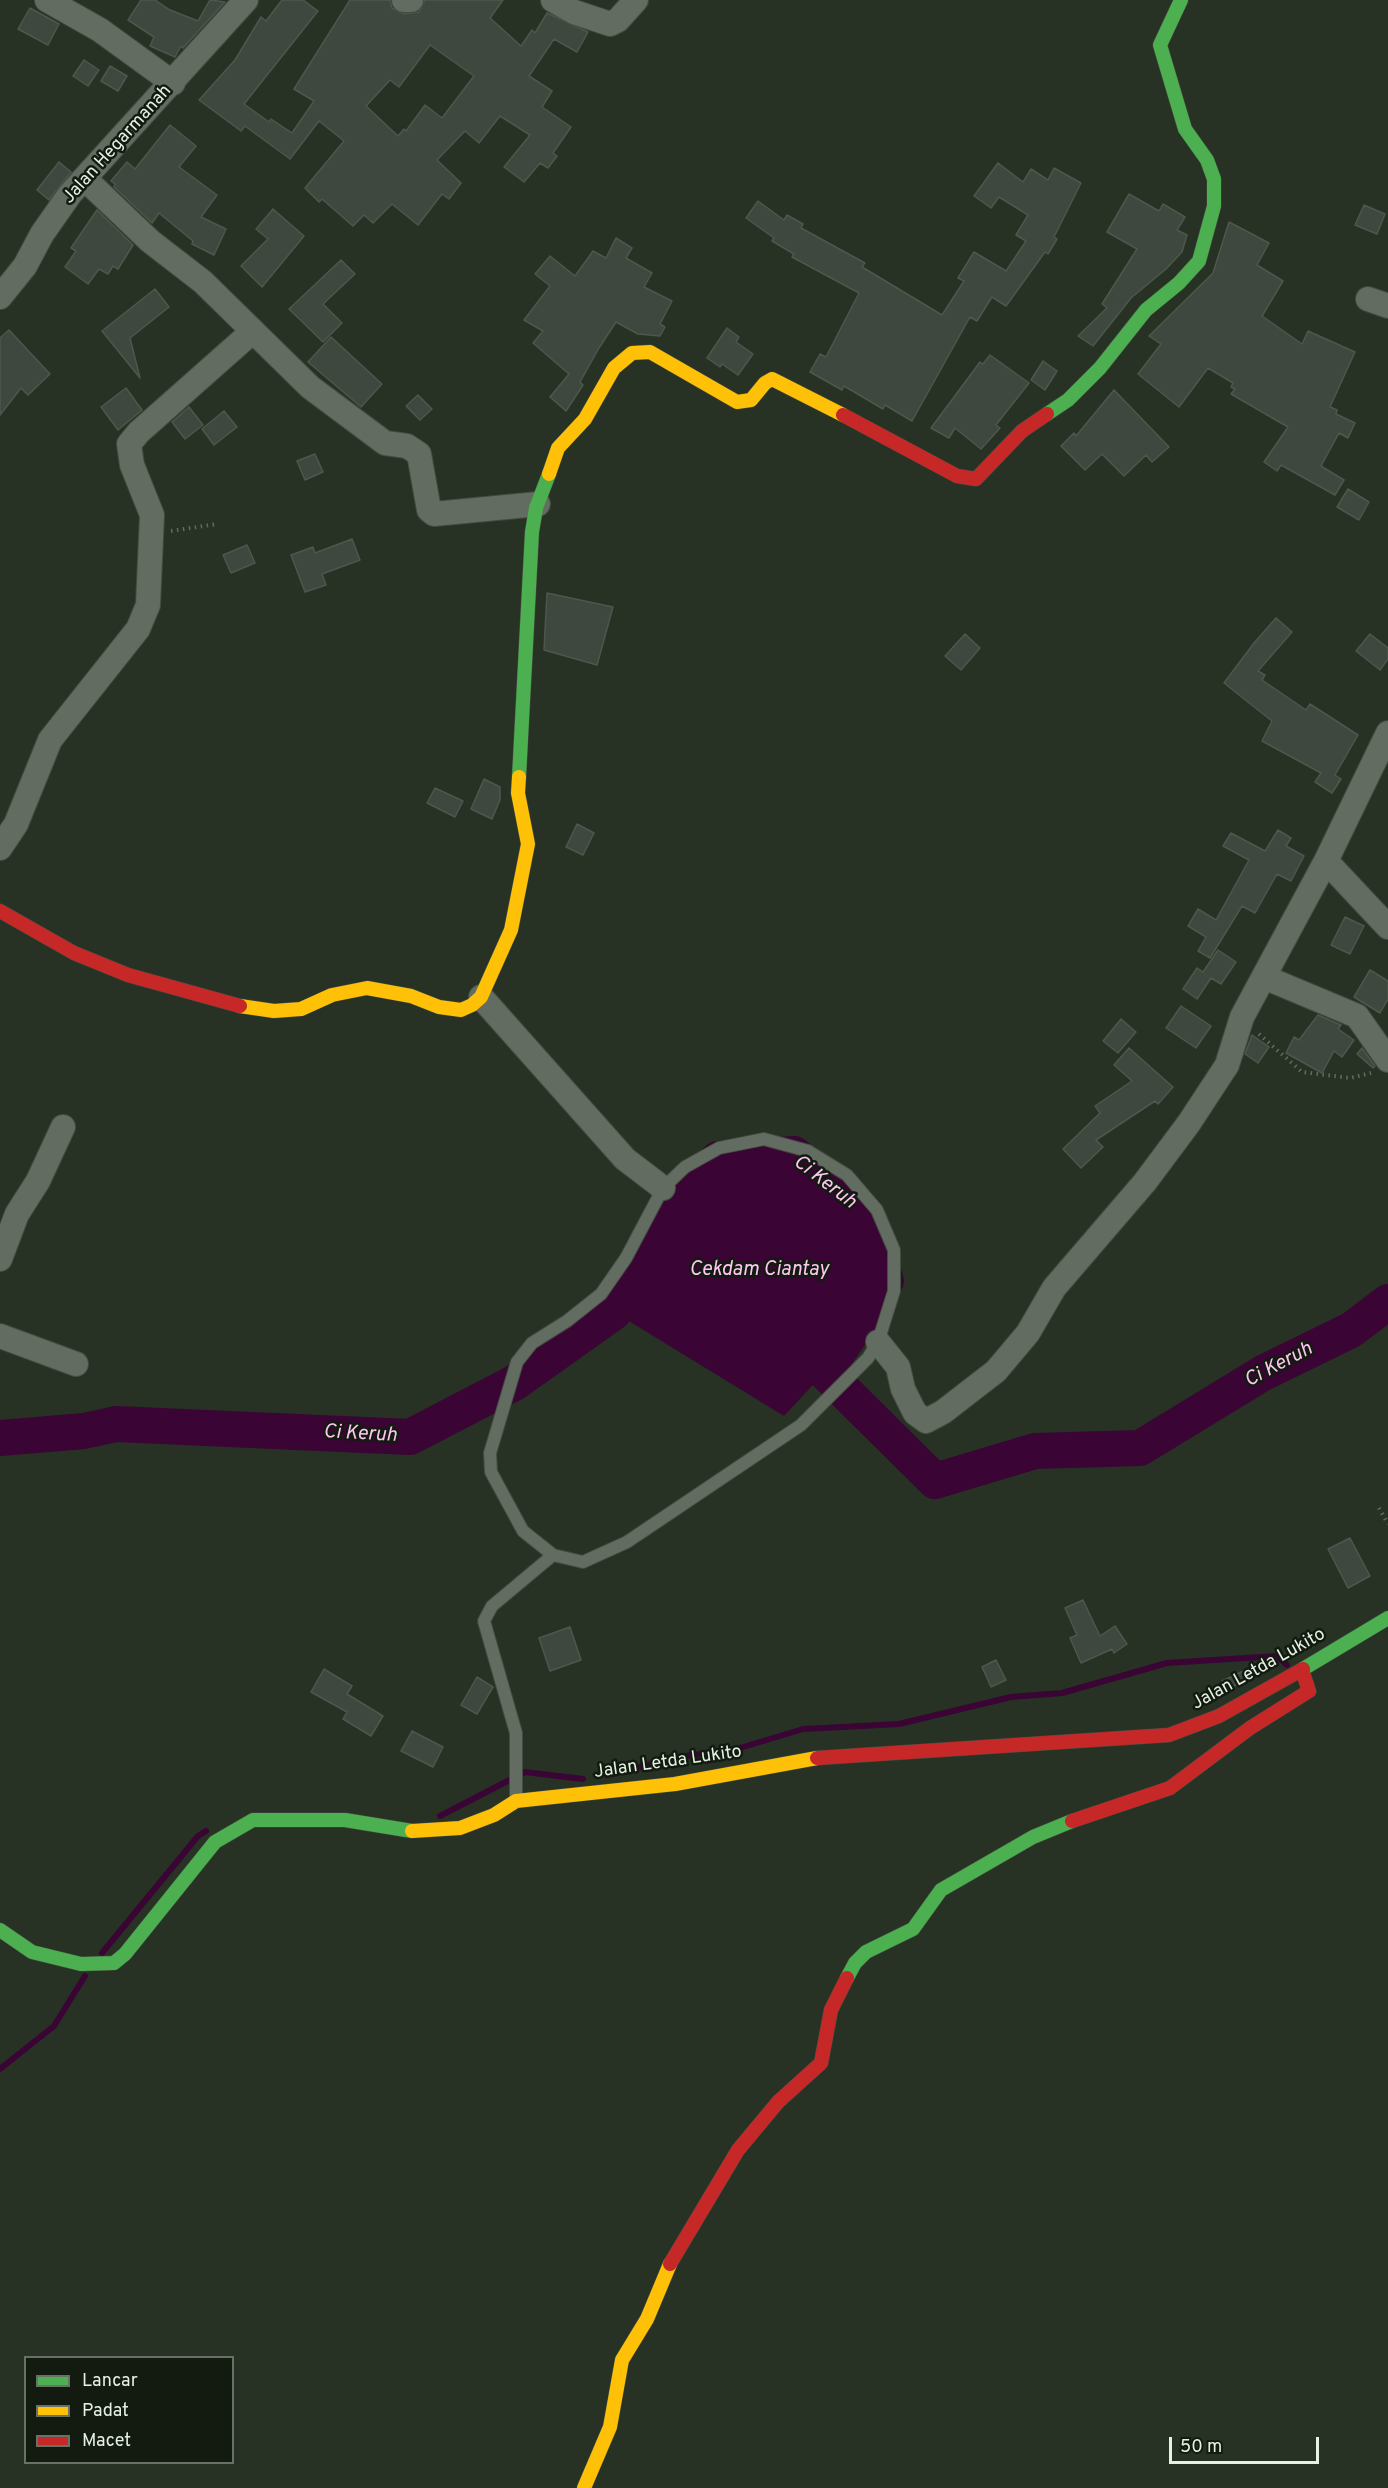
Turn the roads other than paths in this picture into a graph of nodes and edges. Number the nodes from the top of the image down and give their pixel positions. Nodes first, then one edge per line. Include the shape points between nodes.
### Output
1 (47, 0) edge
2 (245, 0) edge
3 (404, 0) edge
4 (411, 0) edge
5 (553, 0) edge
6 (636, 0) edge
7 (1181, 0) edge
8 (173, 83) junction
9 (85, 179) junction
10 (0, 297) edge
11 (253, 331) junction
12 (538, 504) junction
13 (1388, 733) edge
14 (0, 848) edge
15 (1326, 861) junction
16 (0, 911) edge
17 (1388, 927) edge
18 (1264, 977) junction
19 (481, 997) junction
20 (1383, 1066) edge
21 (63, 1127) dead end
22 (663, 1188) junction
23 (0, 1259) edge
24 (0, 1336) edge
25 (873, 1350) junction
26 (76, 1364) dead end
27 (553, 1555) junction
28 (1388, 1618) edge
29 (1303, 1677) junction
30 (516, 1797) junction
31 (0, 1930) edge
32 (584, 2488) edge

1 - 8 street via 100,30
2 - 8 street, Jalan Hegarmanah
3 - 4 street
5 - 6 street via 610,24
7 - 12 street via 1160,45 1185,129 1207,160 1214,179 1214,206 1198,261 1179,284 1146,310 1100,368 1068,400 1022,431 976,479 957,476 780,381 772,379 751,400 737,402 650,352 632,354 614,368 585,419 558,448
8 - 9 street, Jalan Hegarmanah
9 - 10 street, Jalan Hegarmanah via 70,194 42,234 26,266
9 - 11 street
11 - 12 street via 310,387 348,416 385,443 406,446 419,454 429,510 434,514
11 - 14 street via 129,444 132,465 152,515 148,605 138,629 51,740 16,824
12 - 19 street via 532,531 518,793 528,844 511,930
13 - 15 street
15 - 17 street
15 - 18 street
16 - 19 street via 96,962 225,1003 274,1011 301,1009 332,995 367,988 461,1010
18 - 20 street via 1358,1016
18 - 25 street via 1242,1017 1227,1065 1190,1123 1054,1288 1028,1333 996,1371 926,1421 915,1413 898,1367
19 - 22 street via 624,1159
21 - 23 street via 38,1181 17,1214
22 - 25 lane via 685,1167 718,1148 764,1139 808,1151 847,1175 877,1210 894,1250 894,1291
22 - 27 lane via 626,1258 601,1293 567,1321 532,1342 513,1374 490,1453 491,1472 523,1531
24 - 26 street
25 - 27 lane via 801,1425 627,1542 583,1562
27 - 30 lane via 492,1605 484,1621 516,1733
28 - 29 street, Jalan Letda Lukito
29 - 30 street, Jalan Letda Lukito via 1284,1679 1219,1716 1169,1735 814,1758 675,1784
29 - 32 street via 1309,1691 1250,1728 1170,1788 1043,1833 941,1890 914,1929 866,1952 855,1964 831,2010 821,2063 778,2102 738,2150 673,2256 647,2319 622,2360 610,2427
30 - 31 street, Jalan Letda Lukito via 494,1815 460,1828 421,1832 345,1820 254,1821 215,1842 114,1963 81,1964 32,1952

